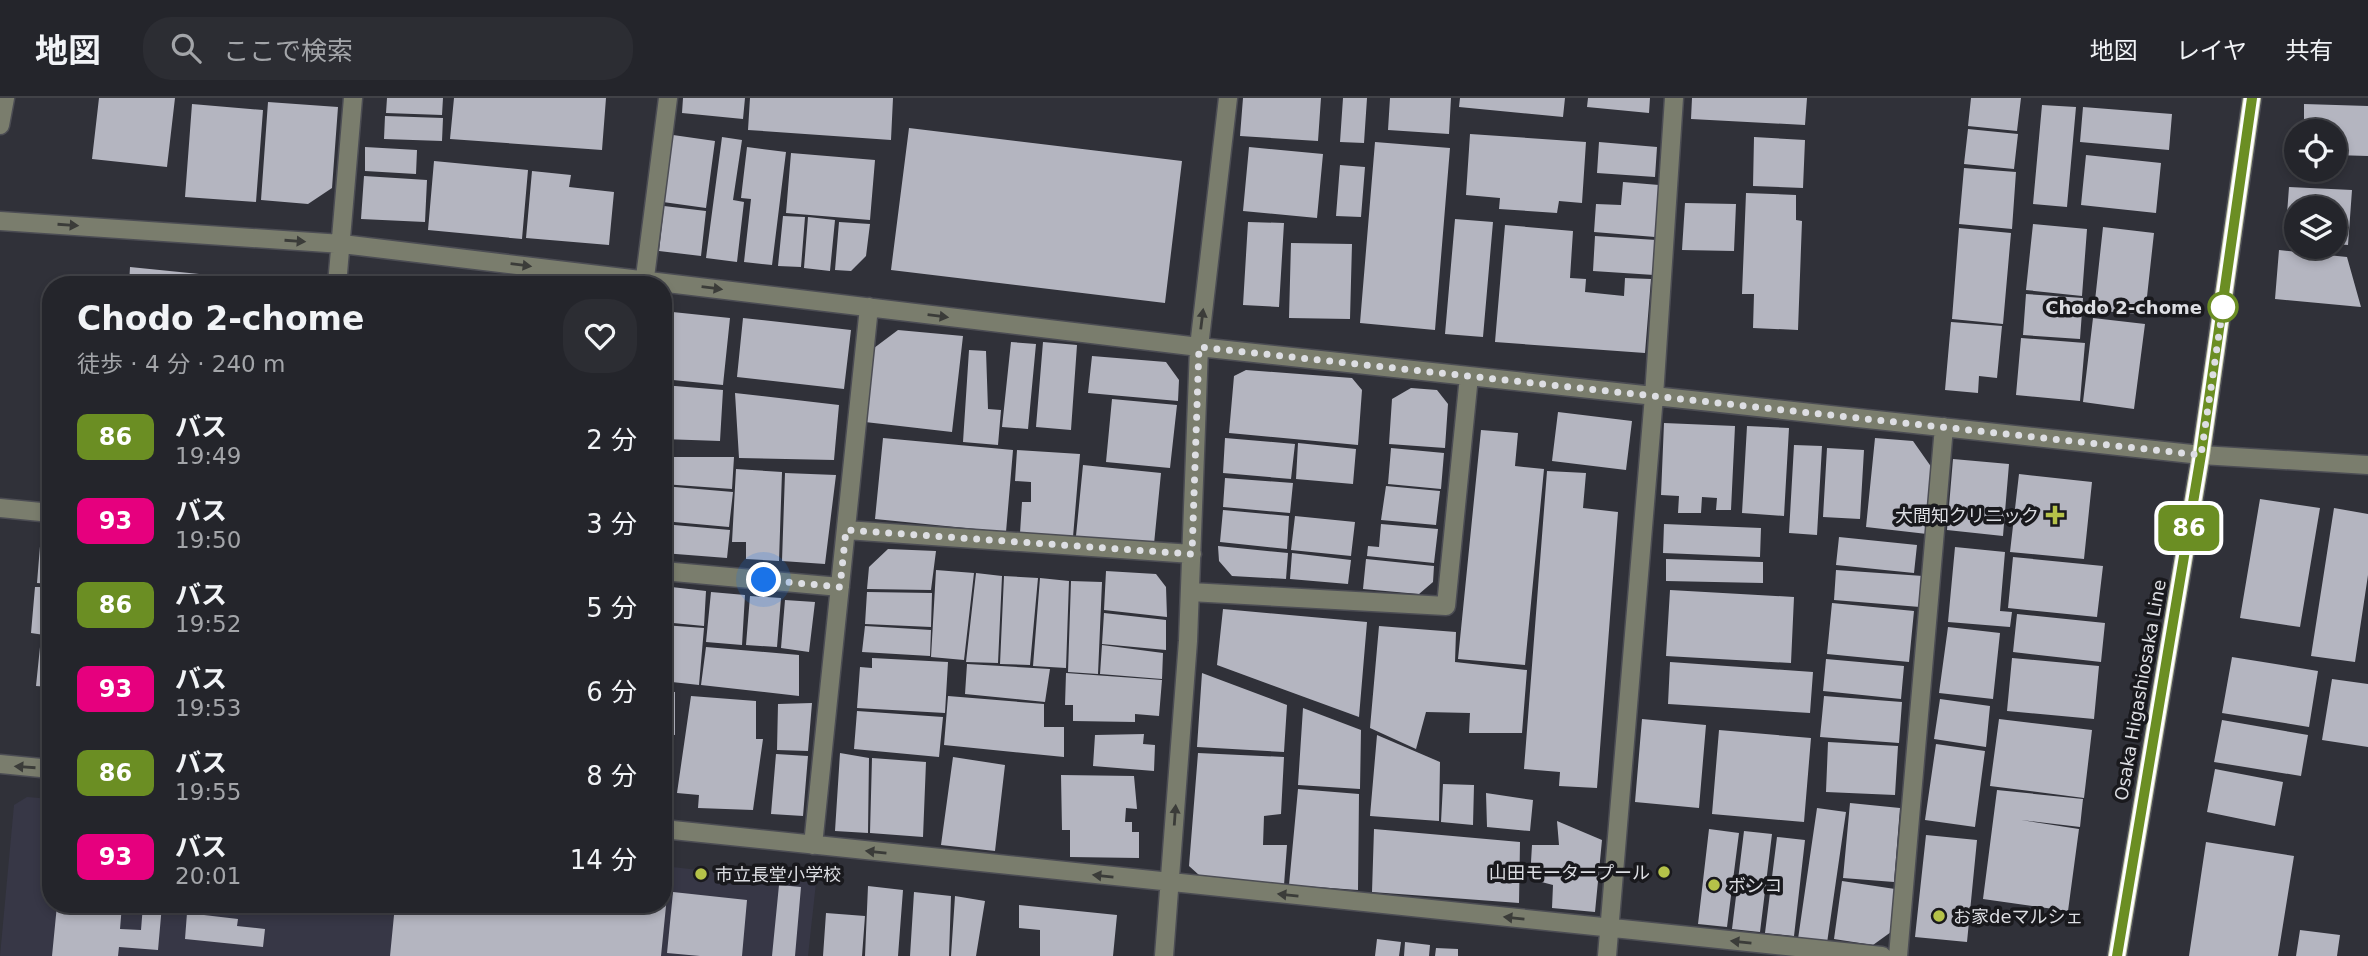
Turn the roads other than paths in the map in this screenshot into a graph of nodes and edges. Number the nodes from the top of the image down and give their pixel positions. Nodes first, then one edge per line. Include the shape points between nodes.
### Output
1 (5, 98) edge
2 (353, 98) edge
3 (667, 98) edge
4 (1228, 98) edge
5 (1674, 98) edge
6 (2252, 98) edge
7 (0, 125) edge
8 (0, 221) edge
9 (342, 244) junction
10 (338, 276) edge
11 (590, 276) edge
12 (645, 276) edge
13 (672, 286) edge
14 (869, 307) junction
15 (1199, 347) junction
16 (1469, 376) junction
17 (1654, 396) junction
18 (1944, 428) junction
19 (2201, 455) junction
20 (2368, 465) edge
21 (0, 509) edge
22 (42, 512) edge
23 (846, 530) junction
24 (1192, 554) junction
25 (672, 572) edge
26 (840, 587) junction
27 (1190, 592) junction
28 (0, 764) edge
29 (42, 768) edge
30 (672, 830) edge
31 (813, 845) junction
32 (1171, 883) junction
33 (1609, 928) junction
34 (1790, 951) edge
35 (1164, 956) edge
36 (1607, 956) edge
37 (1882, 956) edge
38 (1898, 956) edge
39 (2117, 956) edge

1 - 7 street
2 - 9 street
3 - 12 street
15 -> 4 street
5 - 17 street
6 - 19 main road, Osaka Higashiosaka Line
8 -> 9 street
9 - 10 street
9 -> 11 street
13 -> 14 street
14 -> 15 street
14 - 23 street
15 - 16 street
15 - 24 street
16 - 17 street
16 - 27 street via 1446,606
17 - 18 street
17 - 33 street
18 - 19 street
18 - 38 street
19 - 20 street
19 - 39 main road, Osaka Higashiosaka Line
21 - 22 street
23 - 24 street
23 - 26 street
24 - 27 street
25 - 26 street
26 - 31 street
32 -> 27 street
29 -> 28 street
30 - 31 street
32 -> 31 street
33 -> 32 street
32 - 35 street
34 -> 33 street
33 - 36 street
34 - 37 street

